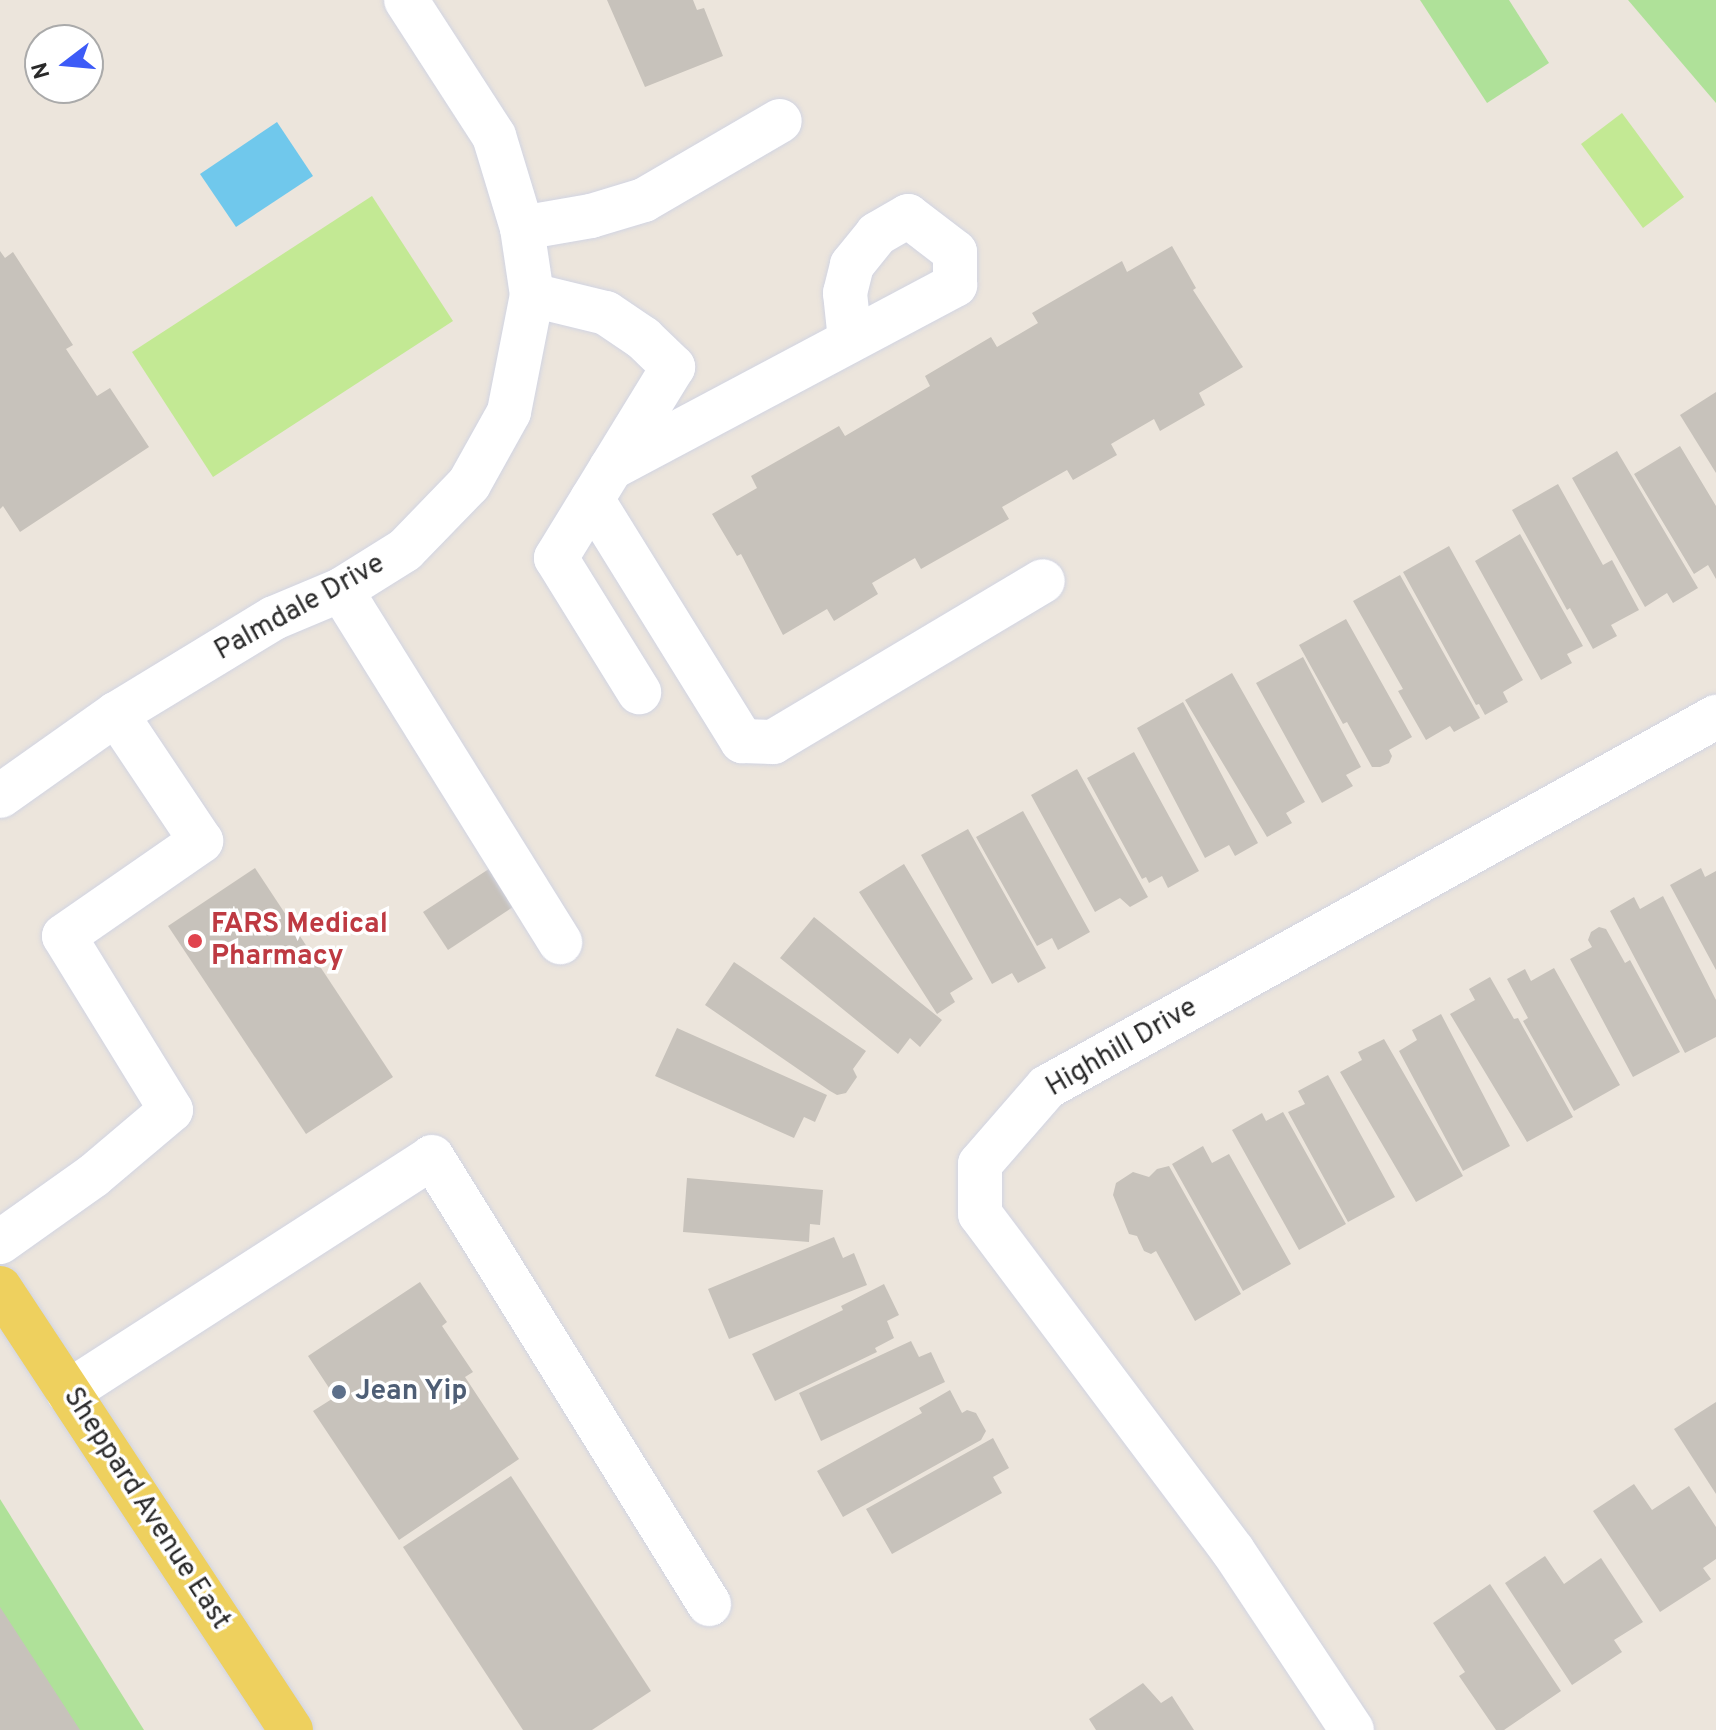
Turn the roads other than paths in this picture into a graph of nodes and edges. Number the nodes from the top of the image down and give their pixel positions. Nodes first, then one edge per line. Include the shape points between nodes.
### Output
1 (406, 0) edge
2 (780, 121) dead end
3 (522, 228) junction
4 (532, 295) junction
5 (850, 340) dead end
6 (601, 484) junction
7 (1043, 581) dead end
8 (341, 590) junction
9 (639, 692) dead end
10 (116, 714) junction
11 (1716, 717) edge
12 (0, 796) edge
13 (560, 942) dead end
14 (0, 1242) edge
15 (0, 1288) edge
16 (68, 1392) junction
17 (709, 1604) dead end
18 (291, 1730) edge
19 (1352, 1730) edge

1 - 3 street, Palmdale Drive via 494,136
2 - 3 street via 644,200
3 - 4 street, Palmdale Drive
4 - 6 street via 606,313 673,367
4 - 8 street, Palmdale Drive via 509,412 469,484 405,550
5 - 6 street
6 - 7 street via 742,741 773,742
6 - 9 street via 556,558
8 - 10 street, Palmdale Drive via 274,618
8 - 13 street
10 - 12 street, Palmdale Drive
10 - 14 street via 201,841 64,936 171,1110 93,1176
11 - 19 street, Highhill Drive via 1047,1087 980,1164 980,1214 1233,1551
15 - 16 main road, Sheppard Avenue East
16 - 17 street via 432,1157
16 - 18 main road, Sheppard Avenue East

